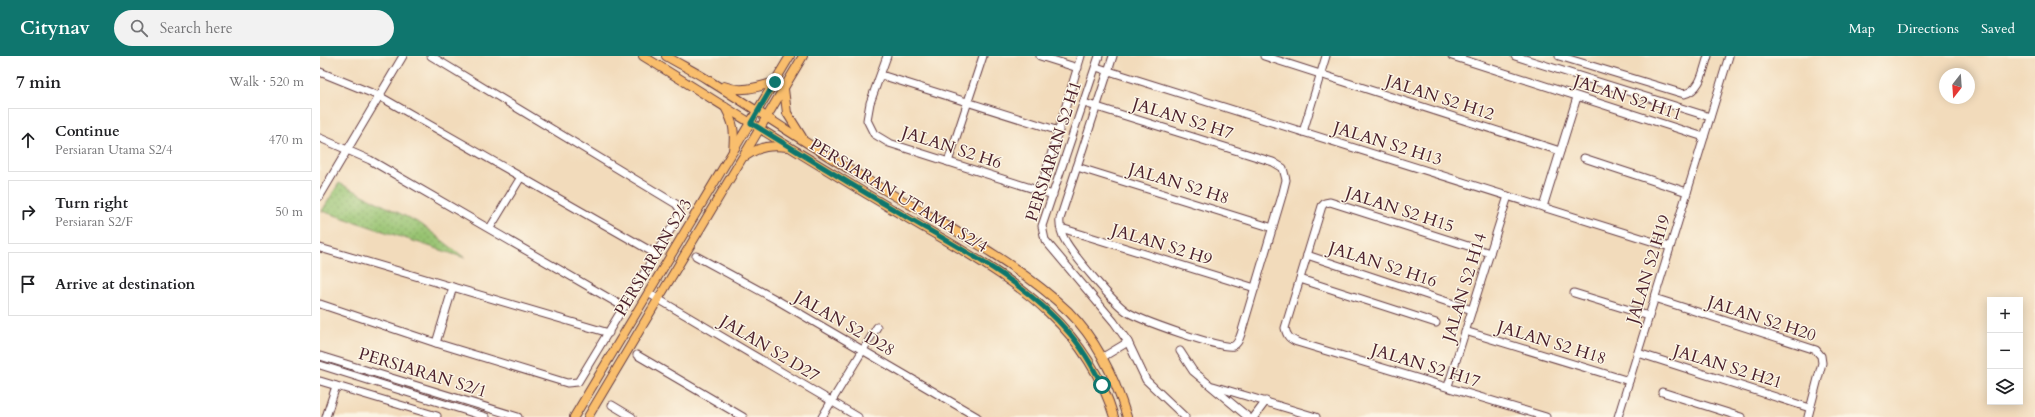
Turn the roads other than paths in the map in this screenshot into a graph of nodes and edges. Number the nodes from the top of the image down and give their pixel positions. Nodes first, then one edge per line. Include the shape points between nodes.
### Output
1 (403, 56) edge
2 (431, 56) edge
3 (643, 56) edge
4 (666, 56) edge
5 (790, 56) edge
6 (803, 56) edge
7 (887, 56) edge
8 (983, 56) edge
9 (1040, 56) edge
10 (1081, 56) edge
11 (1099, 56) edge
12 (1113, 56) edge
13 (1264, 56) edge
14 (1326, 56) edge
15 (1452, 56) edge
16 (1518, 56) edge
17 (1559, 56) edge
18 (1708, 56) edge
19 (1729, 56) edge
20 (1096, 67) junction
21 (1078, 68) junction
22 (1108, 71) junction
23 (320, 72) edge
24 (1321, 74) junction
25 (881, 75) junction
26 (706, 79) junction
27 (775, 82) junction
28 (784, 88) junction
29 (379, 96) junction
30 (1577, 97) junction
31 (968, 101) junction
32 (1084, 103) junction
33 (725, 106) junction
34 (1096, 107) junction
35 (757, 112) junction
36 (1710, 117) junction
37 (768, 118) junction
38 (751, 123) junction
39 (761, 129) junction
40 (1059, 131) junction
41 (1303, 132) junction
42 (1705, 134) junction
43 (320, 138) edge
44 (804, 139) junction
45 (791, 147) junction
46 (347, 149) junction
47 (1560, 151) junction
48 (732, 156) junction
49 (743, 158) junction
50 (1584, 158) dead end
51 (948, 162) junction
52 (1077, 167) junction
53 (521, 177) junction
54 (1040, 191) junction
55 (1687, 192) junction
56 (1053, 195) junction
57 (320, 196) edge
58 (1508, 196) junction
59 (1543, 207) junction
60 (490, 228) junction
61 (1061, 228) junction
62 (1272, 228) junction
63 (1670, 247) junction
64 (320, 248) edge
65 (1490, 253) junction
66 (656, 254) junction
67 (1307, 255) junction
68 (696, 256) dead end
69 (1300, 280) junction
70 (453, 287) junction
71 (1255, 288) junction
72 (648, 293) junction
73 (1574, 293) dead end
74 (657, 298) junction
75 (1654, 298) junction
76 (320, 304) edge
77 (624, 307) junction
78 (1472, 310) junction
79 (1649, 316) junction
80 (1436, 322) dead end
81 (877, 328) dead end
82 (1465, 331) junction
83 (609, 332) junction
84 (1128, 342) junction
85 (436, 343) junction
86 (863, 351) junction
87 (1180, 351) dead end
88 (1638, 354) junction
89 (637, 355) dead end
90 (320, 356) edge
91 (1103, 357) junction
92 (320, 365) edge
93 (320, 381) edge
94 (1629, 381) junction
95 (336, 386) junction
96 (1213, 386) junction
97 (1448, 386) junction
98 (1662, 392) dead end
99 (444, 394) junction
100 (1266, 401) junction
101 (832, 402) junction
102 (441, 403) junction
103 (612, 405) dead end
104 (1810, 408) junction
105 (437, 416) edge
106 (326, 417) edge
107 (486, 417) edge
108 (518, 417) edge
109 (574, 417) edge
110 (588, 417) edge
111 (632, 417) edge
112 (742, 417) edge
113 (822, 417) edge
114 (858, 417) edge
115 (977, 417) edge
116 (1114, 417) edge
117 (1127, 417) edge
118 (1185, 417) edge
119 (1248, 417) edge
120 (1254, 417) edge
121 (1316, 417) edge
122 (1546, 417) edge
123 (1618, 417) edge
124 (1741, 417) edge
125 (1808, 417) edge

1 - 29 street
2 - 66 street via 676,204 680,214
3 - 33 main road, PERSIARAN UTAMA S2/4
4 - 26 main road
5 - 27 main road, PERSIARAN S2/3
6 - 28 main road
7 - 25 street, JALAN S2 H6
8 - 31 street
9 - 21 street
10 - 21 street
11 - 20 street, PERSIARAN S2 H1
12 - 22 street
13 - 24 street, JALAN S2 H12
14 - 24 street
15 - 30 street, JALAN S2 H11
16 - 36 street
17 - 18 street via 1684,94 1692,92 1698,86
19 - 36 street
20 - 22 street, JALAN S2 H13
20 - 32 street, PERSIARAN S2 H1
21 - 40 street
22 - 34 street
22 - 41 street, JALAN S2 H13
23 - 29 street
24 - 41 street
24 - 47 street, JALAN S2 H12
25 - 31 street
25 - 51 street, JALAN S2 H6 via 870,103 867,120 874,134 889,143
26 - 27 main road via 732,89 752,88
26 - 35 main road
27 - 35 main road, PERSIARAN S2/3
28 - 37 main road
28 - 44 main road via 787,113
29 - 46 street
29 - 53 street
30 - 42 street, JALAN S2 H11
30 - 47 street
31 - 40 street
31 - 51 street
32 - 34 street, JALAN S2 H7
32 - 56 street, PERSIARAN S2 H1
33 - 38 main road, PERSIARAN UTAMA S2/4
33 - 48 main road via 735,134
34 - 52 street
34 - 62 street, JALAN S2 H7 via 1273,162 1283,168 1286,180
35 - 37 main road
35 - 38 main road, PERSIARAN S2/3
36 - 42 street, JALAN S2 H19
37 - 39 main road
37 - 44 main road
38 - 39 main road, PERSIARAN UTAMA S2/4
38 - 48 main road, PERSIARAN S2/3
39 - 45 main road, PERSIARAN UTAMA S2/4
39 - 49 main road
40 - 54 street
41 - 58 street, JALAN S2 H13
42 - 55 street, JALAN S2 H19
43 - 46 street
44 - 91 main road via 863,178 975,243 1021,274 1070,313
45 - 49 main road via 771,145 755,149
45 - 116 main road, PERSIARAN UTAMA S2/4 via 978,259 1034,298 1070,334 1088,358
46 - 57 street
46 - 60 street
47 - 59 street
48 - 72 main road, PERSIARAN S2/3
49 - 74 main road
50 - 55 street
51 - 54 street, JALAN S2 H6
52 - 61 street via 1060,219
52 - 62 street, JALAN S2 H8
53 - 60 street
53 - 66 street
54 - 56 street, JALAN S2 H6
55 - 63 street, JALAN S2 H19
56 - 84 street, PERSIARAN S2 H1 via 1042,226 1045,240
58 - 59 street, JALAN S2 H13
58 - 65 street, JALAN S2 H14
59 - 63 street, JALAN S2 H13
60 - 77 street
61 - 71 street, JALAN S2 H9
61 - 71 street via 1065,241 1076,256 1125,311 1214,344 1227,347 1238,341
62 - 71 street
63 - 75 street, JALAN S2 H19
64 - 70 street
65 - 67 street, JALAN S2 H15 via 1330,202 1322,206
65 - 78 street, JALAN S2 H14
66 - 77 street
67 - 69 street
67 - 78 street, JALAN S2 H16
68 - 86 street, JALAN S2 D28
69 - 80 street
69 - 97 street, JALAN S2 H17 via 1285,328 1290,339
70 - 83 street
70 - 85 street
72 - 74 street, JALAN S2 D27
72 - 109 main road, PERSIARAN S2/3
73 - 79 street
74 - 101 street, JALAN S2 D27
74 - 110 main road
75 - 79 street, JALAN S2 H19
75 - 104 street, JALAN S2 H20 via 1816,350 1821,356 1822,363
76 - 85 street
77 - 83 street
78 - 82 street, JALAN S2 H14
79 - 88 street, JALAN S2 H19
81 - 86 street
82 - 94 street, JALAN S2 H18
82 - 97 street, JALAN S2 H14
83 - 85 street via 578,382 567,382
84 - 91 street
84 - 118 street, PERSIARAN S2 H1 via 1146,380
86 - 101 street
86 - 115 street, JALAN S2 D28
87 - 96 street via 1193,371
88 - 94 street, JALAN S2 H19
88 - 104 street, JALAN S2 H21
89 - 112 street
90 - 99 street, PERSIARAN S2/1
91 - 117 main road
92 - 102 street, PERSIARAN S2/1
93 - 95 street
94 - 123 street, JALAN S2 H19
95 - 105 street
95 - 106 street
96 - 100 street
96 - 119 street
97 - 122 street, JALAN S2 H17
98 - 124 street
99 - 102 street
99 - 108 street, PERSIARAN S2/1
100 - 120 street
100 - 121 street
101 - 113 street
101 - 114 street, JALAN S2 D27
102 - 105 street
102 - 107 street, PERSIARAN S2/1
103 - 111 street
104 - 125 street, JALAN S2 H20

